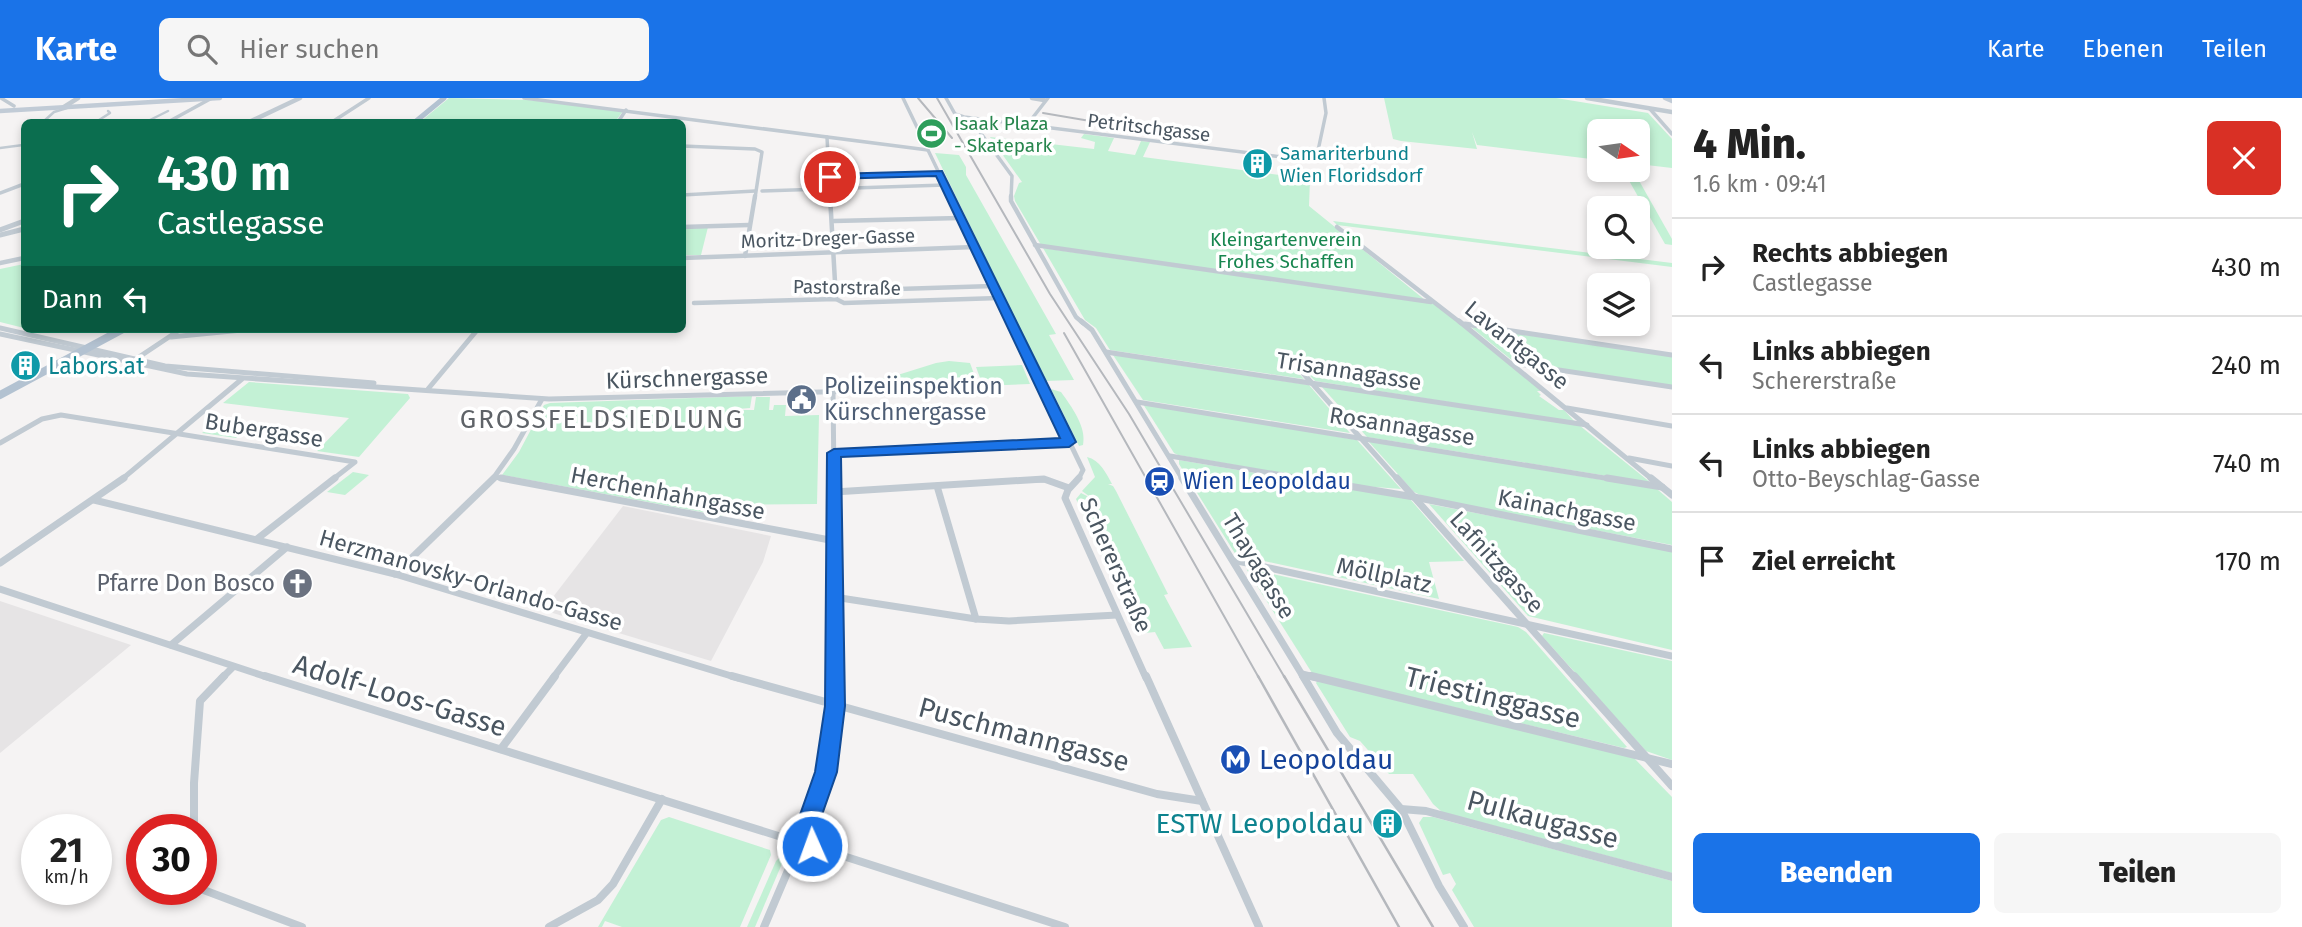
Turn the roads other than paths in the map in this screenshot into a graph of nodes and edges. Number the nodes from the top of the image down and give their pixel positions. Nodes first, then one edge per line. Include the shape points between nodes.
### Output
1 (1, 98) edge
2 (78, 98) edge
3 (187, 98) edge
4 (212, 98) edge
5 (220, 98) edge
6 (300, 98) edge
7 (369, 98) edge
8 (444, 98) edge
9 (524, 98) edge
10 (565, 98) edge
11 (903, 98) edge
12 (946, 98) edge
13 (1032, 98) edge
14 (1324, 98) edge
15 (1587, 98) edge
16 (1665, 98) edge
17 (1046, 99) edge
18 (1672, 101) edge
19 (557, 102) junction
20 (289, 103) junction
21 (14, 106) dead end
22 (66, 107) junction
23 (1650, 108) junction
24 (0, 110) edge
25 (108, 110) dead end
26 (626, 110) junction
27 (168, 111) dead end
28 (1672, 112) edge
29 (46, 119) edge
30 (101, 119) edge
31 (152, 119) edge
32 (174, 119) edge
33 (248, 119) edge
34 (255, 119) edge
35 (337, 119) edge
36 (419, 119) edge
37 (620, 119) edge
38 (982, 120) junction
39 (1027, 125) junction
40 (1672, 134) edge
41 (827, 137) junction
42 (21, 143) edge
43 (686, 146) edge
44 (0, 147) edge
45 (928, 150) junction
46 (939, 173) junction
47 (830, 177) junction
48 (21, 185) edge
49 (944, 185) junction
50 (831, 188) junction
51 (755, 191) junction
52 (762, 191) dead end
53 (0, 193) edge
54 (686, 195) edge
55 (960, 218) junction
56 (834, 221) junction
57 (21, 223) edge
58 (749, 225) junction
59 (686, 227) edge
60 (1337, 227) dead end
61 (21, 229) edge
62 (0, 232) edge
63 (821, 237) dead end
64 (746, 240) junction
65 (1035, 244) junction
66 (974, 247) junction
67 (834, 252) junction
68 (745, 256) junction
69 (686, 258) edge
70 (21, 259) edge
71 (0, 263) edge
72 (993, 286) junction
73 (835, 291) junction
74 (999, 298) junction
75 (836, 299) junction
76 (694, 303) dead end
77 (1436, 303) junction
78 (1463, 324) junction
79 (0, 328) edge
80 (107, 333) edge
81 (115, 333) edge
82 (176, 333) edge
83 (212, 333) edge
84 (475, 333) edge
85 (0, 334) edge
86 (171, 337) junction
87 (81, 349) junction
88 (1106, 352) junction
89 (1672, 355) edge
90 (136, 359) junction
91 (1511, 362) junction
92 (1294, 363) dead end
93 (249, 373) junction
94 (243, 378) junction
95 (1311, 383) junction
96 (1672, 387) edge
97 (398, 388) junction
98 (978, 388) dead end
99 (0, 389) edge
100 (428, 390) junction
101 (833, 392) junction
102 (0, 395) edge
103 (542, 399) junction
104 (1137, 402) junction
105 (1567, 408) junction
106 (1587, 425) junction
107 (1672, 426) edge
108 (177, 434) junction
109 (1358, 437) junction
110 (1069, 442) junction
111 (0, 443) edge
112 (834, 453) junction
113 (1170, 456) junction
114 (1627, 457) junction
115 (1672, 466) edge
116 (495, 477) junction
117 (937, 485) junction
118 (1662, 487) junction
119 (1069, 488) junction
120 (834, 492) junction
121 (1672, 495) edge
122 (1414, 498) junction
123 (94, 500) junction
124 (257, 539) junction
125 (835, 541) junction
126 (287, 547) junction
127 (1672, 549) edge
128 (1233, 560) junction
129 (0, 563) edge
130 (395, 574) junction
131 (0, 589) edge
132 (834, 597) junction
133 (1117, 615) junction
134 (976, 619) junction
135 (1528, 625) junction
136 (586, 634) junction
137 (172, 645) junction
138 (1672, 656) edge
139 (233, 667) junction
140 (1303, 674) junction
141 (835, 706) junction
142 (501, 749) junction
143 (1647, 758) junction
144 (1672, 764) edge
145 (1672, 786) edge
146 (662, 799) junction
147 (1202, 801) junction
148 (1401, 809) junction
149 (194, 814) edge
150 (805, 832) junction
151 (788, 839) junction
152 (812, 846) junction
153 (795, 853) junction
154 (1672, 877) edge
155 (217, 895) edge
156 (302, 927) edge
157 (549, 927) edge
158 (764, 927) edge
159 (1065, 927) edge
160 (1259, 927) edge
161 (1464, 927) edge

1 - 21 street
2 - 22 street
3 - 22 main road
4 - 5 main road
4 - 22 main road
4 - 32 street
6 - 20 street
7 - 35 street
8 - 36 main road
9 - 19 street
10 - 19 street
11 - 45 street, Schererstraße
12 - 38 street via 957,115
13 - 17 street
14 - 39 street, Petritschgasse via 1326,113 1313,161
15 - 23 street
16 - 18 main road
17 - 39 street
19 - 26 street
20 - 33 street
20 - 34 street
22 - 24 main road
22 - 29 street
23 - 28 street
23 - 40 street
25 - 30 street
26 - 37 street
26 - 41 street
27 - 31 street
38 - 39 street, Petritschgasse
38 - 65 street, Thayagasse via 977,128 1013,176 1010,199
41 - 45 street
41 - 47 street
42 - 44 street
43 - 51 street via 762,152
45 - 46 street, Schererstraße
46 - 47 street
46 - 49 street, Schererstraße
47 - 50 street
48 - 53 street
49 - 50 street
49 - 55 street, Schererstraße
50 - 52 street
50 - 56 street
51 - 54 street
51 - 58 street
55 - 56 street
55 - 66 street, Schererstraße
56 - 67 street
57 - 62 street
58 - 59 street
58 - 64 street
60 - 77 street, Lavantgasse
61 - 62 street
63 - 64 street
64 - 68 street
65 - 77 street
65 - 88 street, Thayagasse via 1076,317 1091,328
66 - 67 street, Moritz-Dreger-Gasse
66 - 72 street, Schererstraße
67 - 68 street, Moritz-Dreger-Gasse
67 - 73 street
68 - 69 street, Moritz-Dreger-Gasse
70 - 71 street
72 - 73 street, Pastorstraße
72 - 74 street, Schererstraße
73 - 75 street
74 - 75 street, Pastorstraße via 844,303
74 - 110 street, Schererstraße
75 - 76 street, Pastorstraße
77 - 78 street, Lavantgasse
78 - 89 street
78 - 91 street, Lavantgasse
79 - 87 street, Kürschnergasse
80 - 87 main road
81 - 87 main road
82 - 86 street
83 - 86 street
84 - 100 street
85 - 87 street, Kürschnergasse
86 - 90 street
87 - 90 street, Kürschnergasse
87 - 94 street, Kürschnergasse via 162,370
87 - 99 main road
87 - 102 main road
88 - 95 street, Trisannagasse
88 - 104 street, Thayagasse
90 - 93 street, Kürschnergasse
91 - 96 street
91 - 105 street, Lavantgasse
92 - 95 street, Lafnitzgasse
93 - 94 street
93 - 97 street, Kürschnergasse
94 - 97 street, Kürschnergasse
94 - 108 street
95 - 106 street, Trisannagasse
95 - 109 street, Lafnitzgasse
97 - 100 street, Kürschnergasse
98 - 101 street, Kürschnergasse
100 - 103 street, Kürschnergasse
101 - 103 street, Kürschnergasse
101 - 112 street
103 - 116 street
104 - 109 street, Rosannagasse
104 - 113 street, Thayagasse
105 - 106 street, Lavantgasse
105 - 107 street
106 - 114 street, Lavantgasse
108 - 111 street, Bubergasse via 61,415 45,418
108 - 123 street
108 - 124 street, Bubergasse via 355,461
109 - 118 street, Rosannagasse
109 - 122 street, Lafnitzgasse
110 - 112 street
110 - 119 street, Schererstraße via 1083,472
112 - 120 street
113 - 122 street
113 - 128 street, Thayagasse
114 - 115 street
114 - 118 street, Lavantgasse
116 - 125 street, Herchenhahngasse
116 - 130 street
117 - 119 street via 1047,479
117 - 120 street
117 - 134 street
118 - 121 street, Lavantgasse
119 - 133 street, Schererstraße via 1065,498
120 - 125 street
122 - 127 street, Kainachgasse
122 - 135 street, Lafnitzgasse
123 - 124 street, Herzmanovsky-Orlando-Gasse
123 - 129 street
124 - 126 street, Herzmanovsky-Orlando-Gasse
125 - 132 street
126 - 130 street, Herzmanovsky-Orlando-Gasse
126 - 137 street
128 - 135 street, Möllplatz
128 - 140 street, Thayagasse
130 - 136 street, Herzmanovsky-Orlando-Gasse
131 - 137 street, Adolf-Loos-Gasse
132 - 134 street
132 - 141 street
133 - 134 street
133 - 147 street, Schererstraße
135 - 138 street, Möllplatz
135 - 143 street, Lafnitzgasse
136 - 141 street, Herzmanovsky-Orlando-Gasse
136 - 142 street
137 - 139 street, Adolf-Loos-Gasse
139 - 142 street, Adolf-Loos-Gasse
139 - 149 street via 200,701
140 - 143 street, Triestinggasse
140 - 148 street, Thayagasse via 1337,733
141 - 147 street, Puschmanngasse via 1157,794
141 - 150 street via 826,772
142 - 146 street, Adolf-Loos-Gasse
143 - 144 street, Triestinggasse
143 - 145 street, Lafnitzgasse
146 - 151 street, Adolf-Loos-Gasse
146 - 157 street via 613,884 598,900
147 - 160 street, Schererstraße
148 - 154 street, Pulkaugasse via 1426,811
148 - 161 street, Thayagasse
150 - 151 street
150 - 152 street
151 - 153 street via 789,849
152 - 153 street via 805,853
152 - 159 street
153 - 158 street
155 - 156 street

